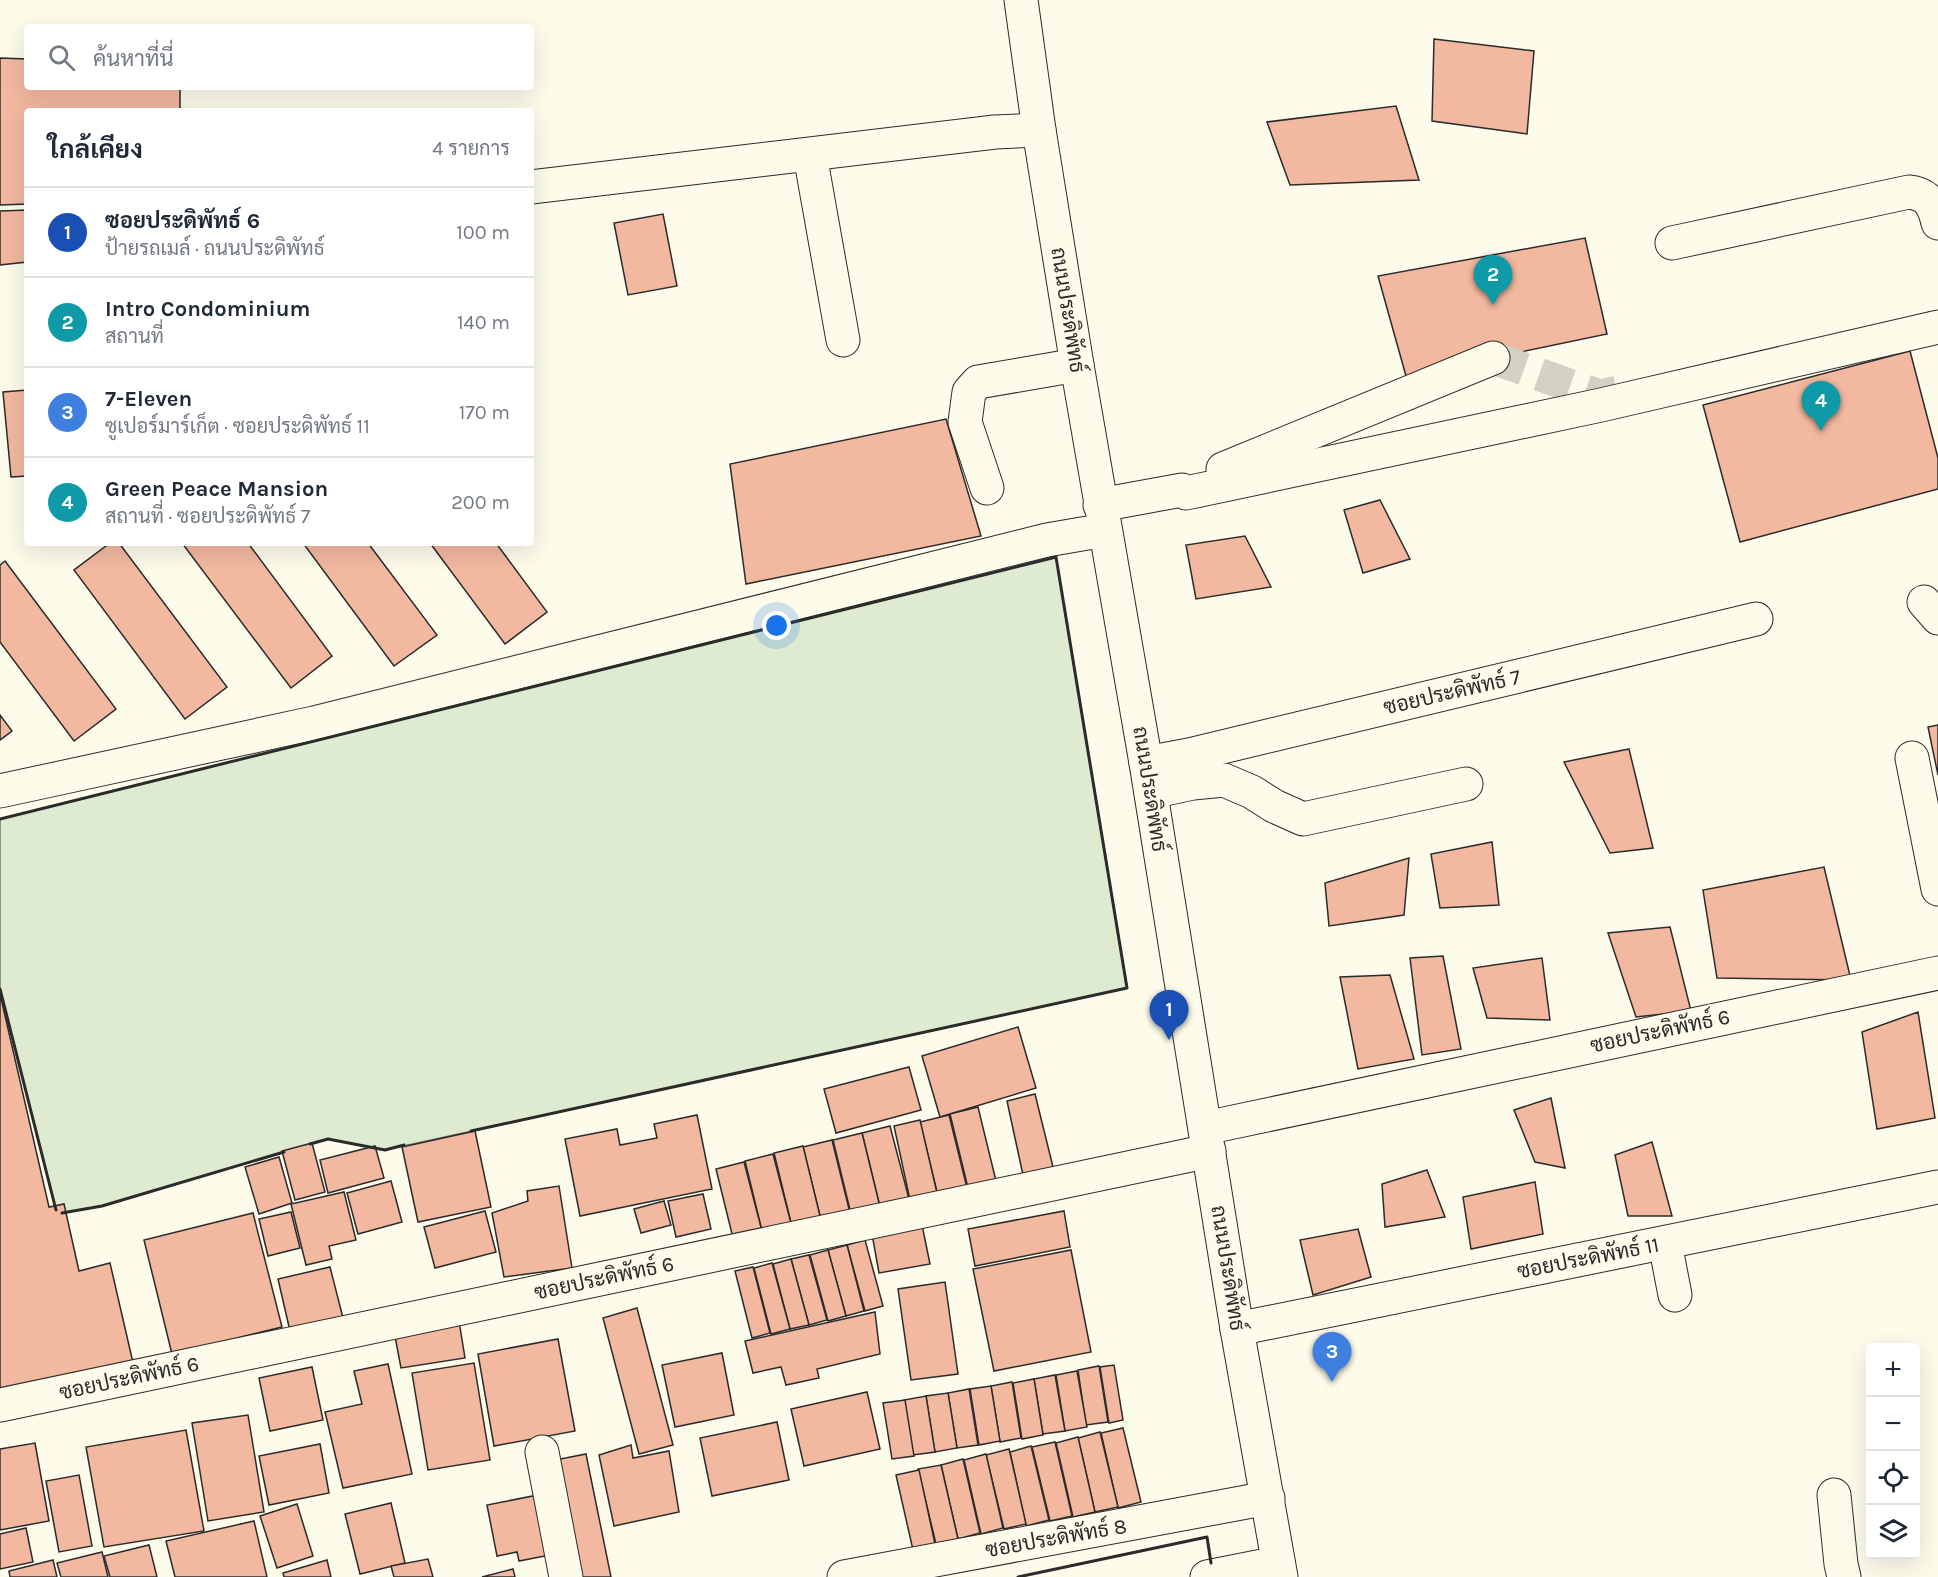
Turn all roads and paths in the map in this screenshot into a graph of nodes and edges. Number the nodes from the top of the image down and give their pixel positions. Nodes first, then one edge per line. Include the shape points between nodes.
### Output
1 (1021, 0) edge
2 (1039, 130) junction
3 (810, 154) junction
4 (534, 187) edge
5 (1938, 223) edge
6 (1672, 243) dead end
7 (1938, 327) edge
8 (843, 340) dead end
9 (1493, 358) tunnel mouth
10 (1077, 365) junction
11 (987, 488) dead end
12 (1182, 490) junction
13 (1103, 517) junction
14 (1756, 619) dead end
15 (1912, 758) dead end
16 (1148, 777) junction
17 (1466, 784) dead end
18 (0, 791) edge
19 (1938, 889) edge
20 (1938, 973) edge
21 (1207, 1139) junction
22 (1938, 1187) edge
23 (1665, 1243) junction
24 (1675, 1295) dead end
25 (1237, 1329) junction
26 (0, 1405) edge
27 (542, 1452) dead end
28 (1834, 1495) dead end
29 (1268, 1498) junction
30 (1280, 1570) edge
31 (566, 1577) edge
32 (844, 1577) edge
33 (1207, 1577) edge
34 (1844, 1577) edge

1 - 2 street, ถนนประดิพัทธ์
2 - 3 street
2 - 10 street, ถนนประดิพัทธ์
3 - 4 street
3 - 8 street
5 - 6 street via 1930,201 1909,192
7 - 12 street via 1601,405 1186,493
9 - 12 street via 1185,485
10 - 11 street via 978,382 969,392 965,422
10 - 13 street, ถนนประดิพัทธ์
12 - 13 street
13 - 16 street, ถนนประดิพัทธ์
13 - 18 street via 1047,540 314,723
14 - 16 street, ซอยประดิพัทธ์ 7 via 1189,755
15 - 19 street
16 - 17 street via 1193,783 1224,780 1303,819
16 - 21 street, ถนนประดิพัทธ์
20 - 21 street, ซอยประดิพัทธ์ 6
21 - 25 street, ถนนประดิพัทธ์
21 - 26 street, ซอยประดิพัทธ์ 6
22 - 23 street, ซอยประดิพัทธ์ 11
23 - 24 street
23 - 25 street, ซอยประดิพัทธ์ 11
25 - 29 street, ถนนประดิพัทธ์
27 - 31 street
28 - 34 street
29 - 30 street, ถนนประดิพัทธ์
29 - 32 street, ซอยประดิพัทธ์ 8
30 - 33 street

